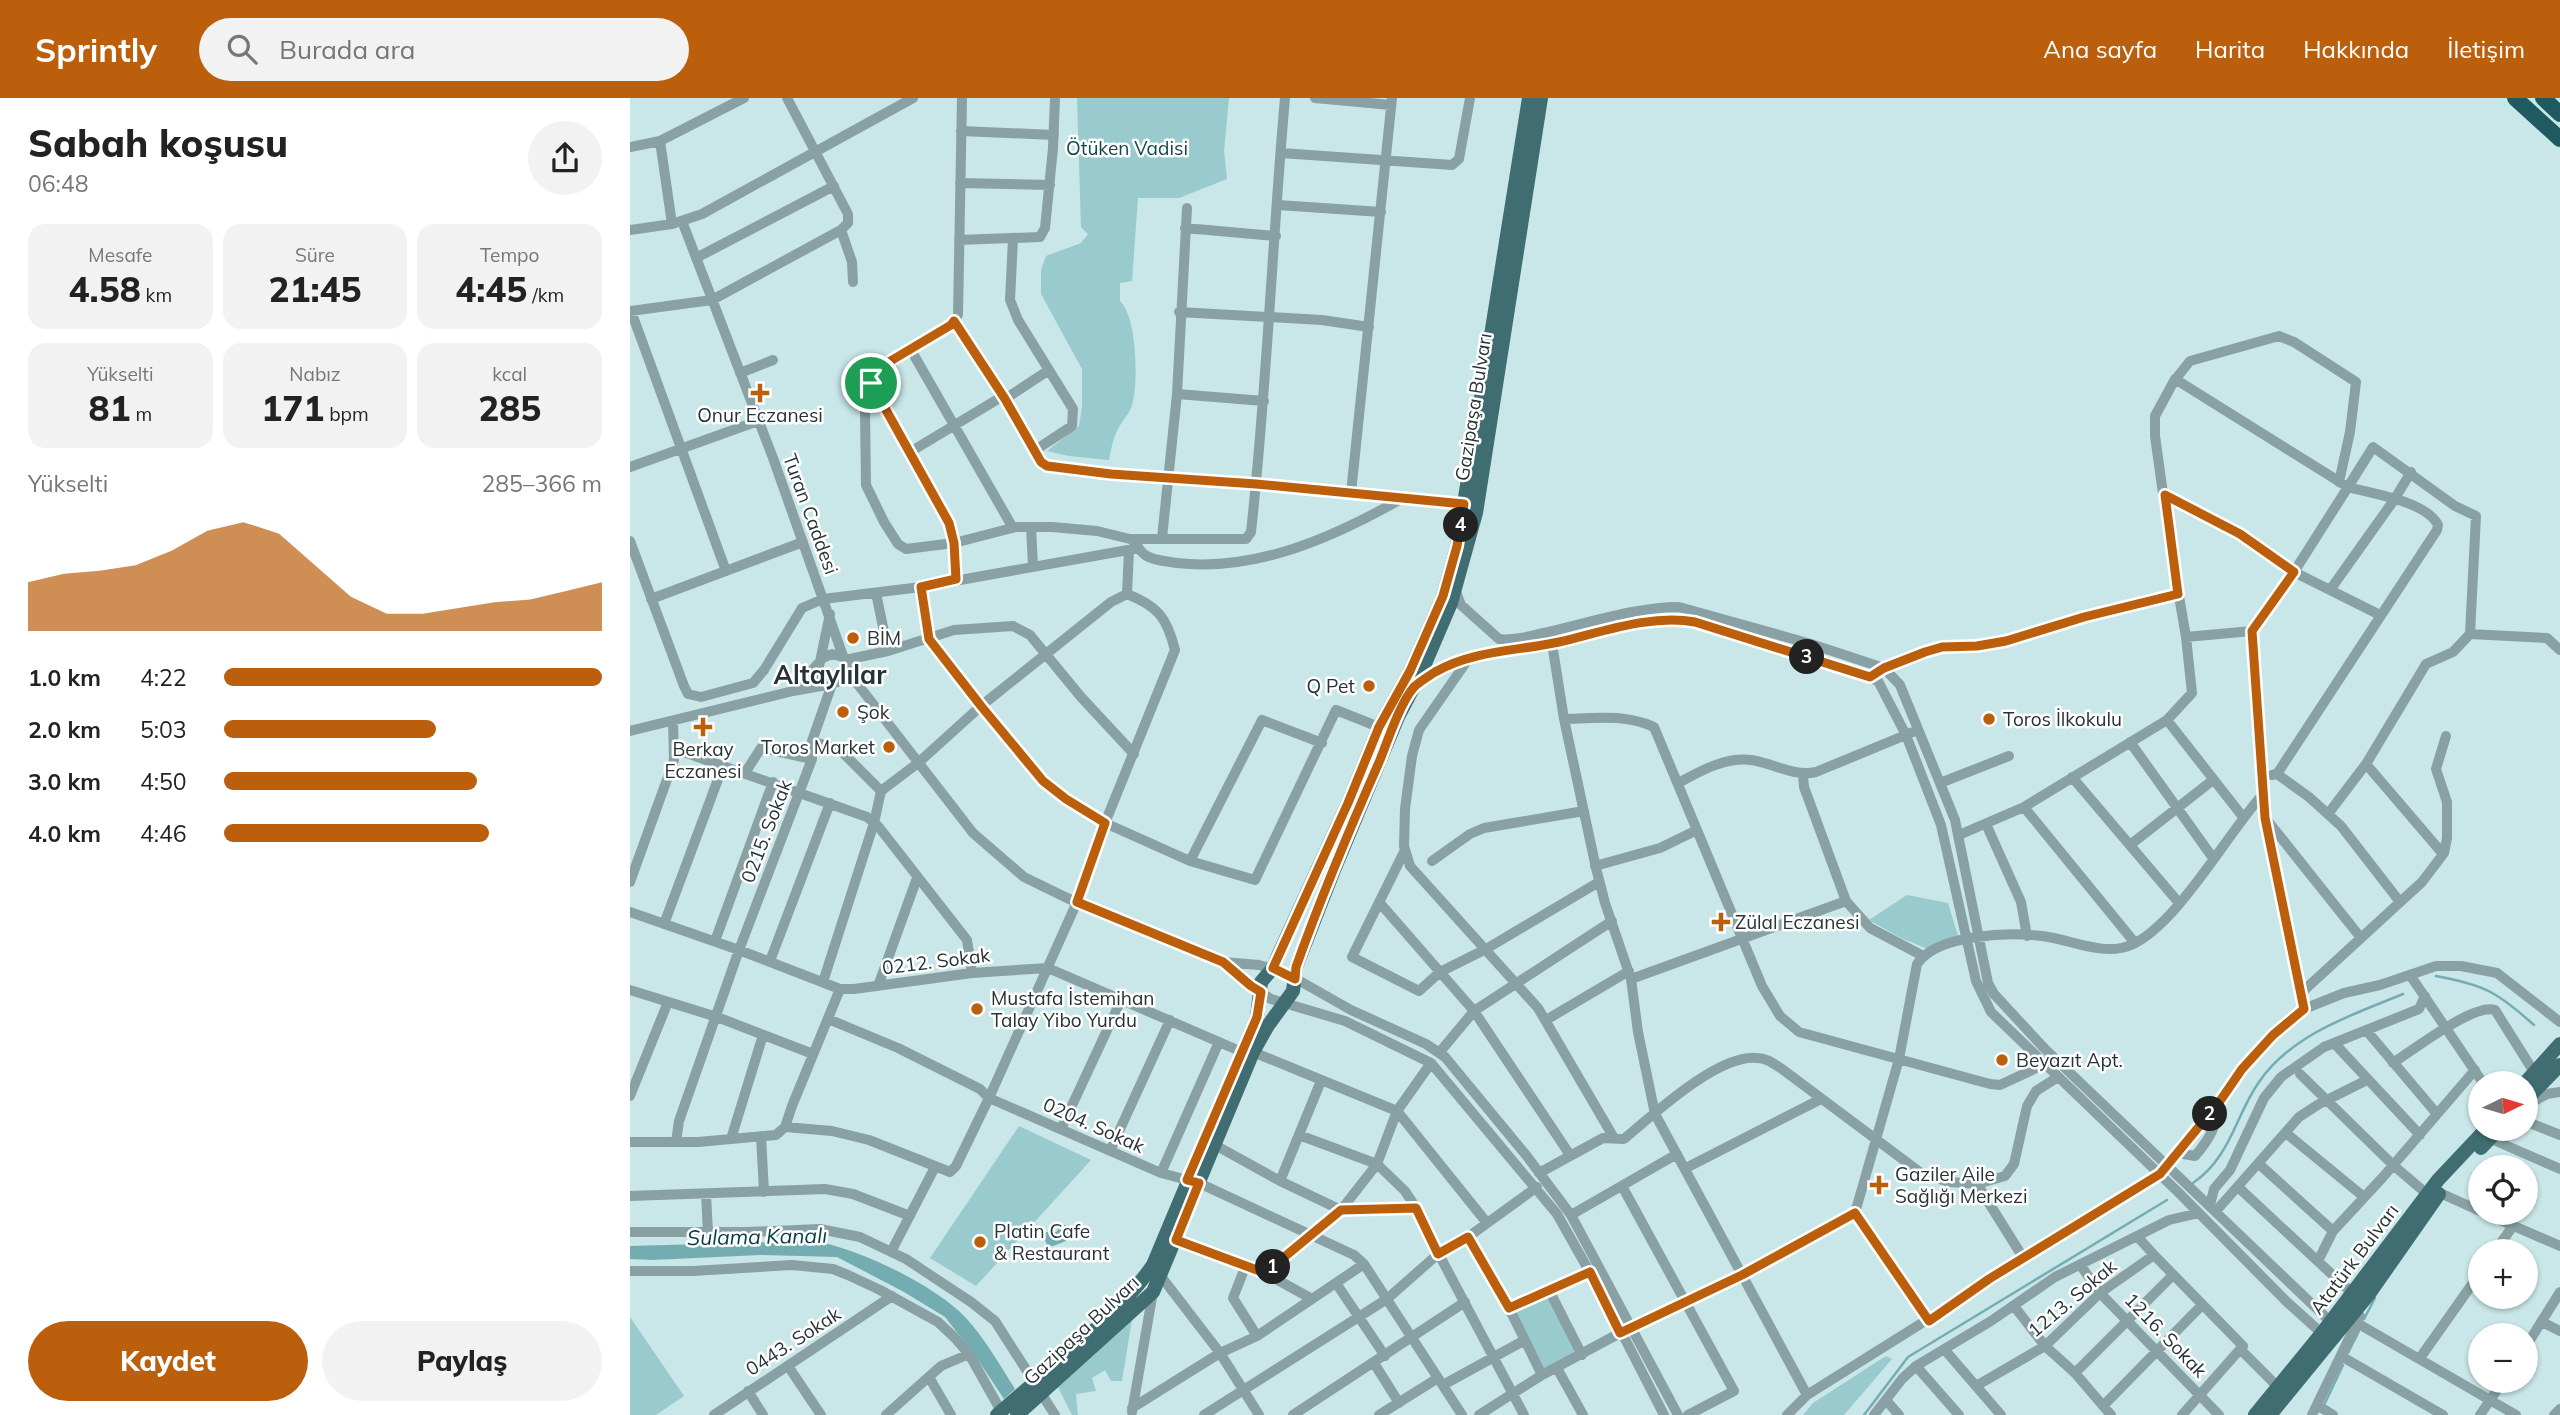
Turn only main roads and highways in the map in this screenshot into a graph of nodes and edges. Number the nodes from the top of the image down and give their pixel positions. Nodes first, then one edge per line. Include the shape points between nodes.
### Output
1 (1529, 98) edge
2 (1541, 98) edge
3 (2515, 98) edge
4 (2543, 98) edge
5 (2560, 114) edge
6 (2560, 139) edge
7 (2560, 1044) edge
8 (1247, 1052) junction
9 (2560, 1065) edge
10 (2535, 1071) edge
11 (2538, 1090) edge
12 (2483, 1141) edge
13 (1193, 1182) junction
14 (2434, 1194) junction
15 (2331, 1332) junction
16 (1032, 1392) junction
17 (1008, 1412) edge
18 (2255, 1415) edge
19 (2270, 1415) edge

1 - 8 main road, Gazipaşa Bulvarı via 1457,546 1443,596 1379,727 1273,968 1261,982
2 - 8 main road, Gazipaşa Bulvarı via 1476,513 1455,589 1334,870 1296,967 1293,991
3 - 6 highway
4 - 5 highway
7 - 10 main road
8 - 13 main road, Gazipaşa Bulvarı
8 - 13 main road, Gazipaşa Bulvarı via 1215,1145
9 - 11 main road
12 - 14 main road, Atatürk Bulvarı
13 - 16 main road, Gazipaşa Bulvarı via 1138,1286
13 - 16 main road, Gazipaşa Bulvarı via 1176,1240 1153,1292
14 - 15 main road, Atatürk Bulvarı via 2352,1293
14 - 15 main road, Atatürk Bulvarı via 2369,1294
15 - 18 main road, Atatürk Bulvarı
15 - 19 main road, Atatürk Bulvarı
16 - 17 main road

